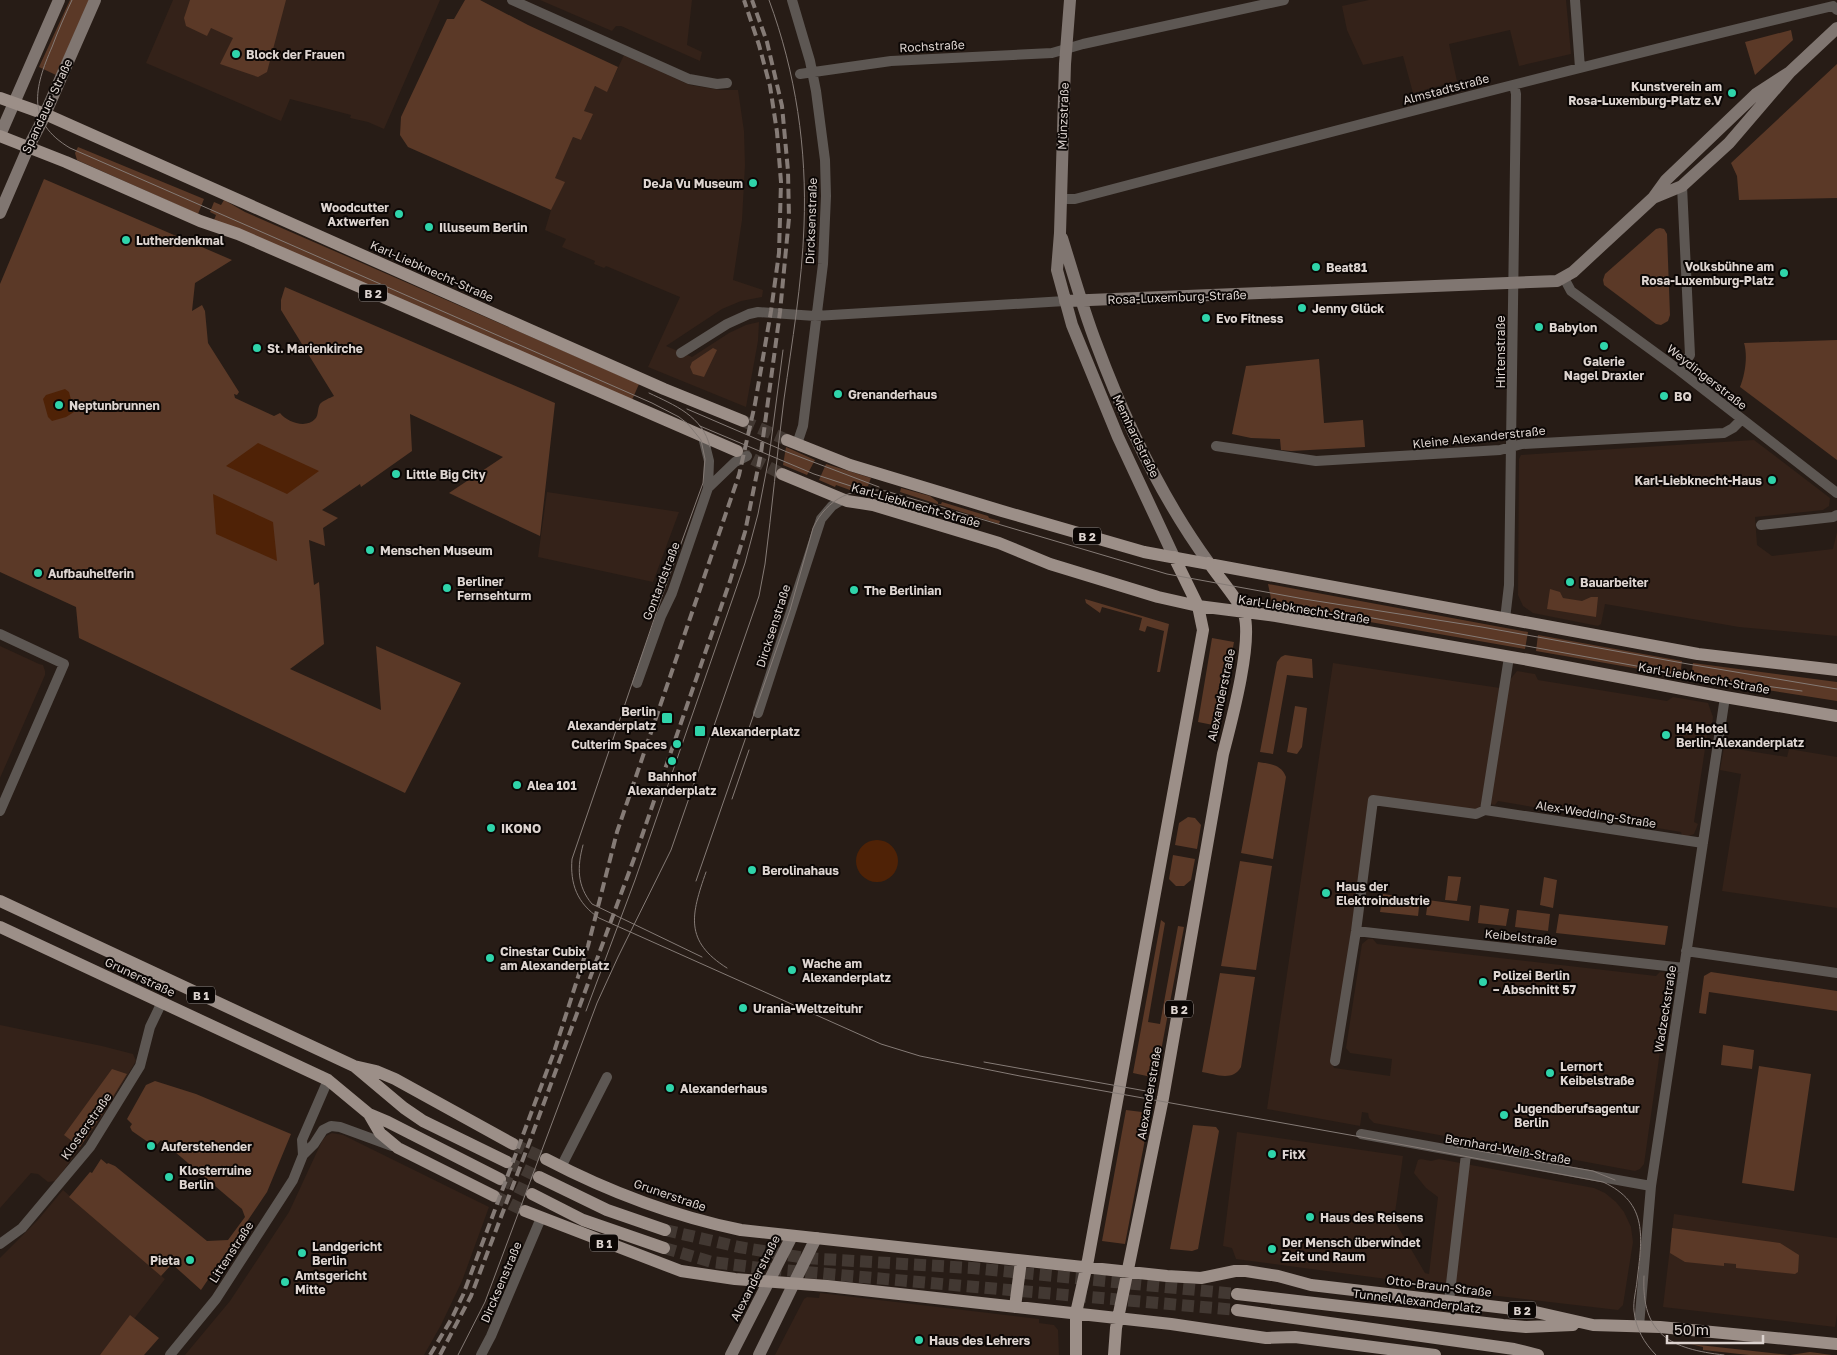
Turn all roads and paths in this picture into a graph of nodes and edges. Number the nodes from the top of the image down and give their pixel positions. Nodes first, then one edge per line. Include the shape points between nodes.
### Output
1 (59, 0) edge
2 (95, 0) edge
3 (512, 0) edge
4 (792, 0) edge
5 (1070, 0) edge
6 (1284, 0) edge
7 (1575, 0) edge
8 (1837, 10) edge
9 (1837, 28) edge
10 (1066, 50) junction
11 (1580, 68) junction
12 (1790, 72) junction
13 (813, 73) junction
14 (800, 74) dead end
15 (727, 83) dead end
16 (1514, 85) junction
17 (0, 98) edge
18 (13, 103) junction
19 (45, 114) junction
20 (0, 136) edge
21 (28, 148) junction
22 (1682, 186) junction
23 (1653, 198) junction
24 (1061, 199) junction
25 (0, 213) edge
26 (1060, 233) junction
27 (1564, 278) junction
28 (1513, 284) junction
29 (1081, 301) junction
30 (1065, 302) junction
31 (816, 316) junction
32 (681, 353) dead end
33 (1679, 370) junction
34 (1742, 419) junction
35 (743, 421) tunnel mouth
36 (703, 437) junction
37 (792, 442) joint
38 (1216, 446) dead end
39 (1512, 446) junction
40 (742, 454) joint
41 (782, 474) tunnel mouth
42 (708, 488) junction
43 (1837, 493) edge
44 (844, 499) junction
45 (1837, 515) edge
46 (1761, 525) dead end
47 (1174, 557) junction
48 (1208, 564) junction
49 (1198, 606) junction
50 (1244, 613) junction
51 (1505, 619) junction
52 (0, 634) edge
53 (1509, 656) junction
54 (1837, 670) edge
55 (637, 684) dead end
56 (1726, 697) junction
57 (758, 713) dead end
58 (1837, 716) edge
59 (0, 810) edge
60 (1485, 810) junction
61 (1703, 843) junction
62 (0, 901) edge
63 (0, 927) edge
64 (1356, 931) junction
65 (1686, 951) junction
66 (1684, 968) junction
67 (1837, 974) edge
68 (162, 1002) junction
69 (1335, 1062) dead end
70 (354, 1066) junction
71 (607, 1077) dead end
72 (328, 1080) junction
73 (369, 1114) junction
74 (1361, 1134) dead end
75 (513, 1144) tunnel mouth
76 (398, 1148) junction
77 (1466, 1154) junction
78 (303, 1155) junction
79 (546, 1159) tunnel mouth
80 (506, 1162) tunnel mouth
81 (561, 1167) junction
82 (538, 1177) tunnel mouth
83 (500, 1179) tunnel mouth
84 (1651, 1186) junction
85 (532, 1194) tunnel mouth
86 (494, 1196) tunnel mouth
87 (526, 1211) tunnel mouth
88 (541, 1218) junction
89 (665, 1230) tunnel mouth
90 (792, 1236) junction
91 (816, 1238) junction
92 (0, 1244) edge
93 (664, 1248) tunnel mouth
94 (1021, 1261) junction
95 (1087, 1268) junction
96 (1127, 1273) junction
97 (769, 1282) junction
98 (795, 1283) junction
99 (1237, 1294) tunnel mouth
100 (1449, 1301) junction
101 (1015, 1307) junction
102 (1237, 1310) tunnel mouth
103 (1076, 1313) junction
104 (1118, 1318) junction
105 (1593, 1325) junction
106 (1639, 1326) junction
107 (1837, 1344) edge
108 (170, 1355) edge
109 (481, 1355) edge
110 (731, 1355) edge
111 (759, 1355) edge
112 (1076, 1355) edge
113 (1114, 1355) edge
114 (1435, 1355) edge
115 (1538, 1355) edge

1 - 18 street
2 - 19 street, Spandauer Straße
3 - 15 street via 689,79
4 - 13 street, Dircksenstraße
5 - 10 street, Münzstraße
6 - 10 street, Rochstraße
7 - 11 street
8 - 11 street, Almstadtstraße via 1833,6
9 - 12 street, Rosa-Luxemburg-Straße
10 - 13 street, Rochstraße via 891,60
10 - 24 street, Münzstraße
11 - 16 street, Almstadtstraße
12 - 22 street, Rosa-Luxemburg-Straße via 1729,144
12 - 23 street, Rosa-Luxemburg-Straße via 1756,94 1666,180
13 - 14 street, Rochstraße
13 - 31 street, Dircksenstraße via 822,126 826,196 823,264
16 - 24 street, Almstadtstraße via 1075,199
16 - 28 street, Hirtenstraße
17 - 18 main road, Karl-Liebknecht-Straße / B 2
18 - 19 main road, Karl-Liebknecht-Straße / B 2
18 - 20 street
19 - 21 street, Spandauer Straße
19 - 35 main road, Karl-Liebknecht-Straße / B 2 via 528,330
20 - 21 main road, B 2
21 - 25 street, Spandauer Straße
21 - 36 main road, B 2 via 255,242
22 - 23 street, Rosa-Luxemburg-Straße
22 - 33 street via 1690,355
23 - 27 street, Rosa-Luxemburg-Straße
24 - 26 street, Münzstraße
26 - 29 street, Münzstraße
26 - 30 street, Münzstraße via 1057,270
27 - 28 street, Rosa-Luxemburg-Straße
27 - 33 street, Weydingerstraße via 1571,291
28 - 29 street, Rosa-Luxemburg-Straße
28 - 39 street, Hirtenstraße
29 - 30 street, Rosa-Luxemburg-Straße
29 - 48 street, Memhardstraße via 1131,430 1184,529
30 - 31 street, Rosa-Luxemburg-Straße
30 - 47 street, Memhardstraße via 1118,437
31 - 32 street, Rosa-Luxemburg-Straße via 749,314
31 - 37 street, Dircksenstraße via 802,426
33 - 34 street, Weydingerstraße
34 - 39 street, Kleine Alexanderstraße via 1724,433
34 - 43 street, Weydingerstraße
36 - 40 main road, B 2
36 - 42 street, Gontardstraße via 709,460
37 - 47 main road, Karl-Liebknecht-Straße / B 2 via 850,465 1002,511 1124,547
38 - 39 street, Kleine Alexanderstraße via 1316,461 1500,450
39 - 51 street, Hirtenstraße via 1509,594
40 - 42 street, Gontardstraße
41 - 44 main road, Karl-Liebknecht-Straße
42 - 55 street, Gontardstraße
44 - 49 main road, Karl-Liebknecht-Straße via 999,543 1050,564 1158,597
44 - 57 street, Dircksenstraße via 832,506 821,519
45 - 46 street
47 - 48 main road, Karl-Liebknecht-Straße / B 2
47 - 49 main road
48 - 50 main road, Alexanderstraße / B 2
48 - 51 main road, Karl-Liebknecht-Straße
49 - 50 main road, Karl-Liebknecht-Straße
49 - 95 main road via 1203,630
50 - 53 main road, Karl-Liebknecht-Straße
50 - 96 main road, Alexanderstraße / B 2 via 1247,637 1235,706 1223,754 1164,1094
51 - 54 main road, Karl-Liebknecht-Straße via 1698,654
52 - 59 street via 64,664
53 - 56 main road, Karl-Liebknecht-Straße
53 - 60 street
56 - 58 main road, Karl-Liebknecht-Straße
56 - 61 street, Wadzeckstraße
60 - 61 street, Alex-Wedding-Straße
60 - 64 street, Alex-Wedding-Straße via 1476,814 1373,800
61 - 65 street, Wadzeckstraße
62 - 70 main road, Grunerstraße / B 1
63 - 68 main road, Grunerstraße / B 1
64 - 66 street, Keibelstraße
64 - 69 street
65 - 66 street, Wadzeckstraße
65 - 67 street
66 - 84 street, Wadzeckstraße
68 - 72 main road, Grunerstraße / B 1
68 - 92 street, Klosterstraße via 150,1027 140,1066 90,1147 22,1228
70 - 75 main road, Grunerstraße / B 1 via 395,1079
70 - 80 main road, Grunerstraße / B 1 via 423,1121
71 - 81 street
72 - 73 main road, Grunerstraße / B 1
72 - 78 street, Littenstraße via 302,1140
73 - 76 main road, Grunerstraße / B 1 via 380,1133
73 - 83 main road, Grunerstraße / B 1
74 - 77 street, Bernhard-Weiß-Straße
76 - 78 street, Littenstraße via 336,1126 322,1130
76 - 86 main road, Grunerstraße / B 1
77 - 84 street, Bernhard-Weiß-Straße
77 - 100 street
78 - 108 street, Littenstraße via 292,1180 216,1299
79 - 81 main road, Grunerstraße
81 - 90 main road, Grunerstraße via 619,1192 694,1218 741,1230
82 - 89 main road via 599,1206
84 - 106 street, Wadzeckstraße
85 - 93 main road via 583,1220
87 - 88 main road, B 1
88 - 97 main road, B 1 via 681,1271
88 - 109 street, Dircksenstraße
90 - 91 main road, Alexanderstraße
90 - 97 street, Alexanderstraße
91 - 94 main road, Alexanderstraße
91 - 98 street
94 - 95 main road, Alexanderstraße
94 - 101 main road
95 - 96 main road, Otto-Braun-Straße
95 - 103 main road
96 - 100 main road, Otto-Braun-Straße / B 2 via 1189,1278 1246,1271 1311,1285
96 - 104 main road, Alexanderstraße
97 - 98 main road, B 1
97 - 110 street, Alexanderstraße
98 - 101 main road, B 1
98 - 111 street
99 - 105 main road, Tunnel Alexanderplatz via 1503,1325
100 - 105 main road, Otto-Braun-Straße / B 2 via 1531,1311
101 - 103 main road, B 1
102 - 115 main road
103 - 104 main road
103 - 112 main road
104 - 113 main road, Alexanderstraße
104 - 114 main road via 1266,1338 1294,1337
105 - 106 main road, Otto-Braun-Straße / B 2
106 - 107 main road, Otto-Braun-Straße / B 2

